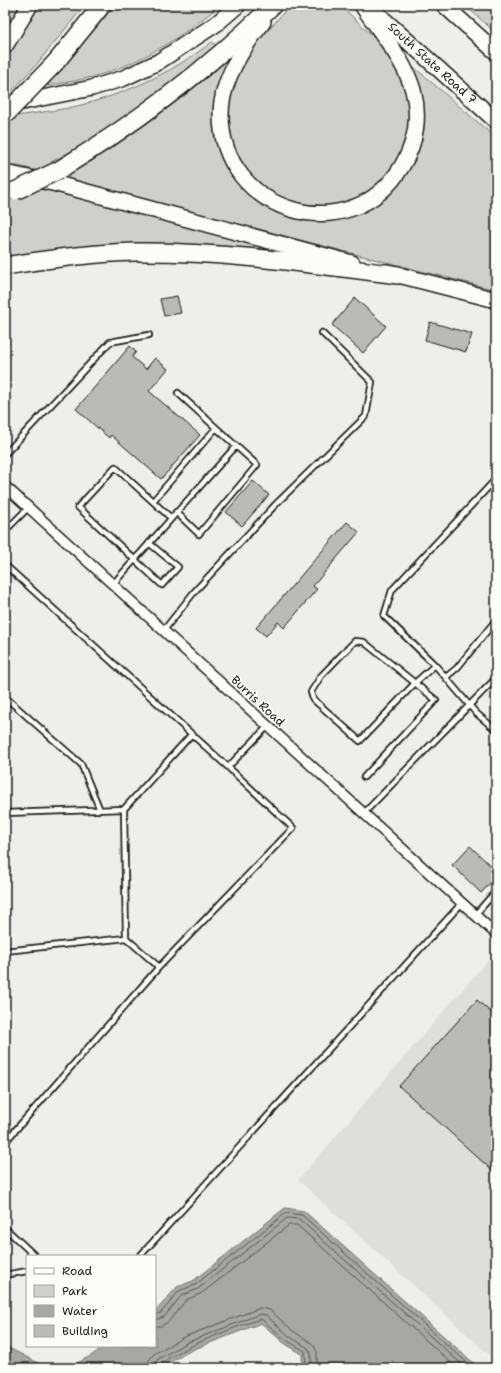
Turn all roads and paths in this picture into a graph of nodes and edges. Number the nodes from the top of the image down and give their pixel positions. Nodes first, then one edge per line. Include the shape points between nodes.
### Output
1 (30, 5) edge
2 (102, 5) edge
3 (238, 5) edge
4 (275, 5) edge
5 (362, 5) edge
6 (368, 5) edge
7 (444, 5) edge
8 (5, 46) edge
9 (496, 52) edge
10 (5, 107) edge
11 (496, 121) edge
12 (5, 173) edge
13 (10, 193) edge
14 (5, 266) edge
15 (398, 275) junction
16 (496, 300) edge
17 (322, 333) dead end
18 (149, 335) dead end
19 (178, 393) dead end
20 (216, 428) junction
21 (236, 446) junction
22 (5, 454) edge
23 (496, 479) edge
24 (5, 486) edge
25 (153, 501) junction
26 (29, 507) junction
27 (176, 512) junction
28 (171, 518) junction
29 (5, 531) edge
30 (149, 542) junction
31 (134, 559) junction
32 (5, 565) edge
33 (113, 584) junction
34 (496, 620) edge
35 (164, 630) junction
36 (436, 665) junction
37 (446, 678) junction
38 (496, 678) edge
39 (416, 682) junction
40 (5, 697) edge
41 (471, 705) junction
42 (268, 726) junction
43 (496, 730) edge
44 (192, 735) junction
45 (228, 767) junction
46 (364, 777) dead end
47 (124, 809) junction
48 (100, 810) junction
49 (5, 813) edge
50 (364, 813) junction
51 (496, 891) edge
52 (462, 903) junction
53 (475, 915) junction
54 (496, 934) edge
55 (126, 938) junction
56 (5, 951) edge
57 (159, 967) junction
58 (5, 1142) edge
59 (5, 1228) edge
60 (34, 1255) edge
61 (141, 1255) edge
62 (26, 1271) edge
63 (5, 1274) edge

1 - 8 main road
2 - 10 highway, bridge via 56,62
3 - 10 main road via 216,24 158,62 124,78
4 - 5 main road via 252,35 233,67 223,97 221,128 234,166 248,184 265,199 289,209 315,214 338,212 361,205 379,194 396,177 414,138 417,113 413,90 403,66
4 - 13 highway, bridge via 200,72 108,140 59,170
6 - 11 main road, South State Road 7
7 - 9 main road
12 - 15 main road via 57,184
14 - 15 highway via 54,258 134,252 264,258
15 - 16 main road
17 - 35 lane via 372,382 366,416 271,509 195,591
18 - 22 lane via 110,342
19 - 20 lane
20 - 21 lane
20 - 25 lane
21 - 27 lane
21 - 27 lane via 257,465 199,534
23 - 36 lane via 392,590 384,616
24 - 26 street, Burris Road
25 - 28 lane
25 - 31 lane via 115,467 78,507
26 - 29 lane
26 - 33 street, Burris Road
27 - 28 lane
28 - 30 lane
30 - 31 lane
30 - 31 lane via 178,567 162,585
31 - 33 lane
32 - 44 lane
33 - 35 street, Burris Road
34 - 37 lane
35 - 42 street, Burris Road
36 - 37 lane
36 - 39 lane
37 - 41 lane
38 - 41 lane
39 - 39 lane via 364,642 355,641 321,676 312,692 313,699 360,741
39 - 46 lane via 436,700
40 - 48 lane via 81,764
41 - 43 lane via 476,713
41 - 50 lane
42 - 45 lane
42 - 50 street, Burris Road
44 - 45 lane
44 - 47 lane
45 - 57 lane via 293,828
47 - 48 lane
47 - 55 lane
48 - 49 lane
50 - 52 street, Burris Road
51 - 53 lane
52 - 53 street, Burris Road
52 - 61 lane
53 - 54 street, Burris Road
55 - 56 lane
55 - 57 lane
57 - 58 lane
59 - 60 lane
62 - 63 lane

